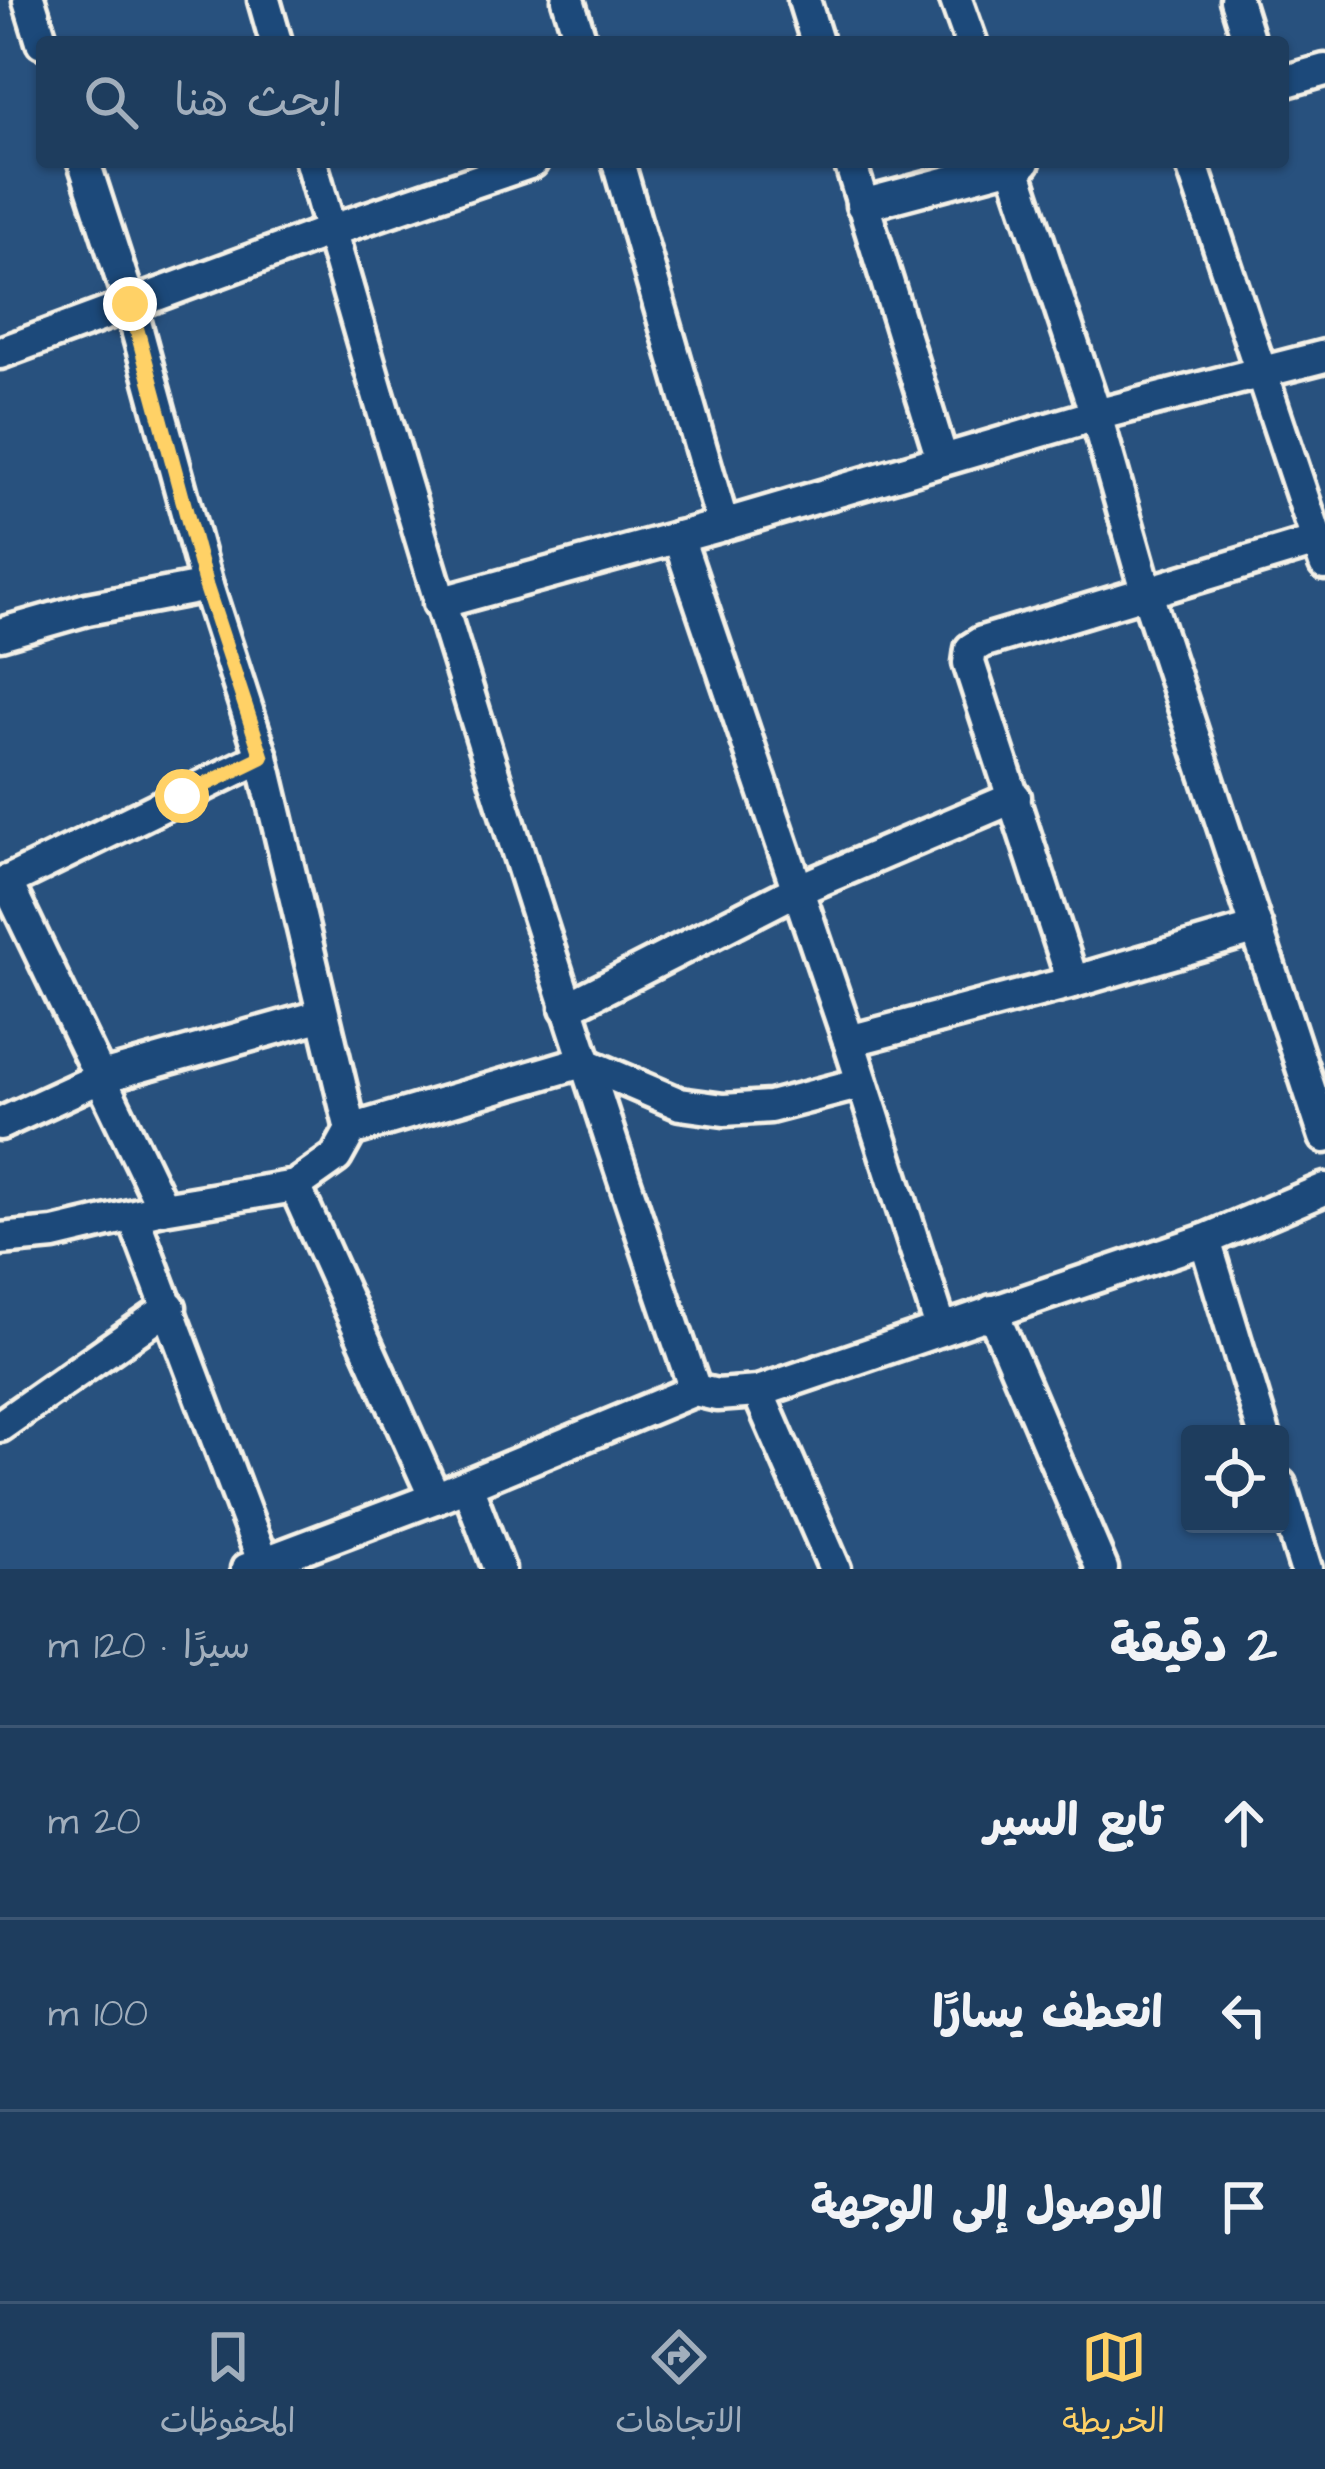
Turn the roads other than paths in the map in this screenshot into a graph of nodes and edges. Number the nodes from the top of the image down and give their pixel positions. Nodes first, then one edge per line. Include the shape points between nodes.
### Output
1 (29, 0) edge
2 (264, 0) edge
3 (568, 0) edge
4 (804, 0) edge
5 (956, 0) edge
6 (1236, 0) edge
7 (40, 36) edge
8 (274, 36) edge
9 (579, 36) edge
10 (816, 36) edge
11 (968, 36) edge
12 (1247, 36) edge
13 (1325, 70) edge
14 (1289, 80) edge
15 (86, 168) edge
16 (312, 168) edge
17 (514, 168) edge
18 (620, 168) edge
19 (852, 168) edge
20 (998, 168) edge
21 (1018, 168) edge
22 (1193, 168) edge
23 (862, 205) junction
24 (330, 231) junction
25 (130, 304) junction
26 (0, 353) edge
27 (1325, 356) edge
28 (1263, 373) junction
29 (1096, 415) junction
30 (942, 459) junction
31 (724, 525) junction
32 (678, 537) junction
33 (1321, 552) edge
34 (206, 586) junction
35 (1147, 594) junction
36 (439, 603) junction
37 (0, 634) edge
38 (262, 757) junction
39 (1015, 797) junction
40 (3, 883) edge
41 (796, 891) junction
42 (1257, 928) junction
43 (1073, 982) junction
44 (566, 1008) junction
45 (322, 1015) junction
46 (849, 1041) junction
47 (583, 1062) junction
48 (103, 1076) junction
49 (862, 1083) junction
50 (0, 1124) edge
51 (351, 1130) junction
52 (1325, 1137) edge
53 (296, 1186) junction
54 (1325, 1189) edge
55 (164, 1208) junction
56 (133, 1216) junction
57 (0, 1238) edge
58 (1205, 1240) junction
59 (170, 1307) junction
60 (992, 1311) junction
61 (941, 1328) junction
62 (695, 1390) junction
63 (758, 1391) junction
64 (1261, 1425) edge
65 (0, 1426) edge
66 (467, 1485) junction
67 (435, 1498) junction
68 (1289, 1514) edge
69 (255, 1565) edge
70 (500, 1569) edge
71 (835, 1569) edge
72 (1102, 1569) edge
73 (1306, 1569) edge

1 - 7 street
2 - 8 street
3 - 9 street
4 - 10 street
5 - 11 street
6 - 12 street
13 - 14 street
15 - 25 street
16 - 24 street
17 - 24 street
18 - 31 street
19 - 23 street
20 - 23 street
21 - 29 street
22 - 28 street
23 - 30 street
24 - 25 street
24 - 36 street
25 - 26 street
25 - 34 street
27 - 28 street
28 - 29 street
28 - 33 street
29 - 30 street
29 - 35 street
30 - 31 street
31 - 32 street
32 - 36 street
32 - 41 street
33 - 35 street
34 - 37 street
34 - 38 street
35 - 39 street via 971,649
35 - 42 street
36 - 44 street
38 - 40 street
38 - 45 street
39 - 41 street
39 - 43 street
40 - 48 street
41 - 44 street
41 - 46 street
42 - 43 street
42 - 52 street
43 - 46 street
44 - 47 street
45 - 48 street
45 - 51 street
46 - 49 street
47 - 49 street via 680,1104 724,1110
47 - 51 street
47 - 62 street
48 - 50 street
48 - 55 street
49 - 61 street
51 - 53 street via 336,1157
53 - 55 street
53 - 67 street
54 - 58 street
55 - 56 street
56 - 57 street
56 - 59 street
58 - 60 street
58 - 64 street
59 - 65 street
59 - 69 street
60 - 61 street
60 - 72 street
61 - 63 street
62 - 63 street
62 - 66 street
63 - 71 street
66 - 67 street
66 - 70 street
67 - 69 street
68 - 73 street

